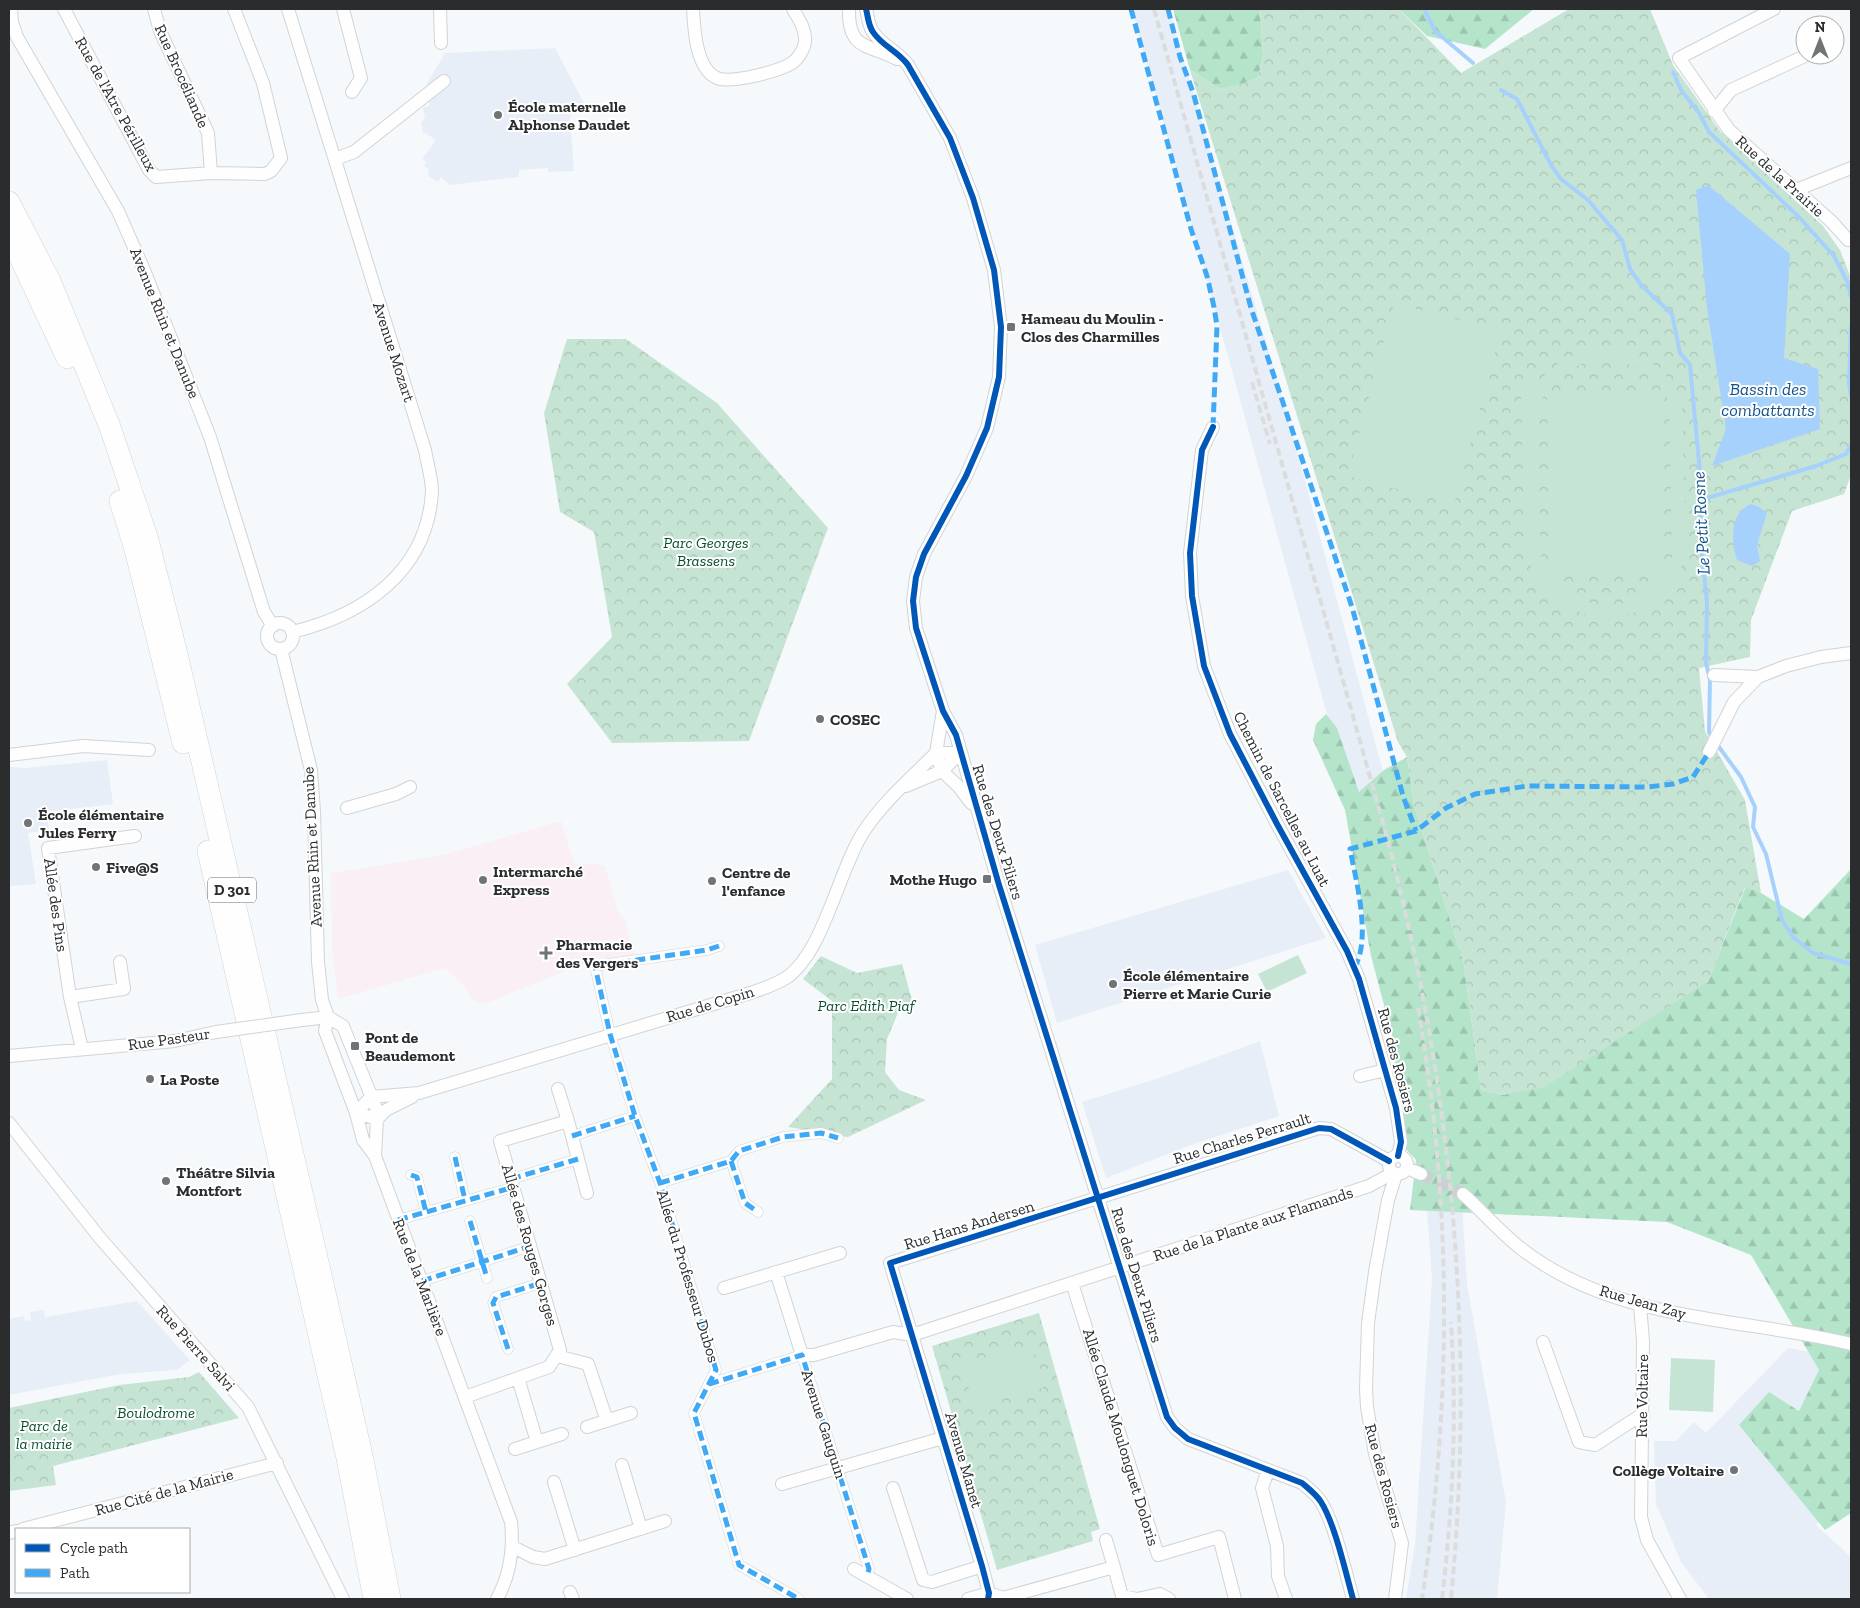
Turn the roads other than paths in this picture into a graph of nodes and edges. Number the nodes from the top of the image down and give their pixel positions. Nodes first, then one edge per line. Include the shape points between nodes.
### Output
1 (11, 9) edge
2 (64, 9) edge
3 (154, 9) edge
4 (234, 9) edge
5 (288, 9) edge
6 (343, 9) edge
7 (440, 9) edge
8 (692, 9) edge
9 (793, 9) edge
10 (848, 9) edge
11 (866, 9) edge
12 (1774, 9) edge
13 (13, 36) edge
14 (440, 43) dead end
15 (1795, 61) edge
16 (908, 65) junction
17 (444, 81) dead end
18 (352, 92) dead end
19 (1714, 111) junction
20 (335, 159) junction
21 (1851, 168) edge
22 (211, 173) junction
23 (1796, 190) junction
24 (9, 202) edge
25 (9, 234) edge
26 (1849, 240) edge
27 (9, 253) edge
28 (66, 355) junction
29 (1213, 427) dead end
30 (273, 626) junction
31 (292, 632) junction
32 (281, 649) junction
33 (1851, 653) edge
34 (1714, 675) dead end
35 (1758, 677) junction
36 (943, 710) junction
37 (149, 750) dead end
38 (1709, 752) dead end
39 (936, 753) junction
40 (960, 753) junction
41 (9, 755) edge
42 (942, 771) junction
43 (410, 787) dead end
44 (900, 789) junction
45 (347, 808) dead end
46 (976, 811) junction
47 (135, 836) dead end
48 (718, 946) dead end
49 (120, 962) dead end
50 (70, 997) junction
51 (1367, 1000) joint
52 (328, 1017) junction
53 (610, 1034) junction
54 (82, 1049) junction
55 (9, 1056) edge
56 (1386, 1070) junction
57 (1360, 1076) dead end
58 (558, 1089) dead end
59 (419, 1093) junction
60 (371, 1097) junction
61 (356, 1113) junction
62 (635, 1116) junction
63 (377, 1119) junction
64 (568, 1121) junction
65 (9, 1123) edge
66 (572, 1136) junction
67 (838, 1138) dead end
68 (375, 1156) junction
69 (455, 1157) dead end
70 (578, 1159) junction
71 (731, 1161) junction
72 (1394, 1166) junction
73 (1421, 1174) tunnel mouth
74 (411, 1175) dead end
75 (512, 1183) junction
76 (660, 1183) junction
77 (588, 1193) dead end
78 (1464, 1194) tunnel mouth
79 (464, 1200) junction
80 (1099, 1200) junction
81 (426, 1212) junction
82 (758, 1212) dead end
83 (398, 1220) junction
84 (470, 1221) dead end
85 (531, 1246) junction
86 (840, 1253) dead end
87 (481, 1262) junction
88 (1120, 1268) junction
89 (776, 1272) junction
90 (487, 1278) dead end
91 (422, 1281) junction
92 (541, 1283) junction
93 (1072, 1283) junction
94 (724, 1288) dead end
95 (1640, 1305) junction
96 (912, 1335) junction
97 (1543, 1342) dead end
98 (1851, 1344) edge
99 (508, 1349) dead end
100 (559, 1353) junction
101 (802, 1355) junction
102 (518, 1378) junction
103 (709, 1384) junction
104 (465, 1397) junction
105 (631, 1413) dead end
106 (1641, 1415) junction
107 (607, 1421) junction
108 (588, 1427) dead end
109 (562, 1434) dead end
110 (943, 1438) junction
111 (537, 1442) junction
112 (515, 1449) dead end
113 (277, 1463) junction
114 (622, 1465) dead end
115 (839, 1469) junction
116 (1268, 1470) junction
117 (554, 1482) dead end
118 (782, 1484) dead end
119 (894, 1488) dead end
120 (665, 1521) dead end
121 (27, 1528) edge
122 (641, 1529) junction
123 (1106, 1540) dead end
124 (513, 1547) junction
125 (575, 1550) junction
126 (982, 1566) junction
127 (1114, 1567) junction
128 (854, 1569) dead end
129 (867, 1576) junction
130 (988, 1596) edge
131 (343, 1599) edge
132 (374, 1599) edge
133 (390, 1599) edge
134 (497, 1599) edge
135 (799, 1599) edge
136 (907, 1599) edge
137 (968, 1599) edge
138 (1137, 1599) edge
139 (1169, 1599) edge
140 (1235, 1599) edge
141 (1286, 1599) edge
142 (1353, 1599) edge
143 (1395, 1599) edge
144 (1680, 1599) edge

1 - 13 street, Avenue Rhin et Danube
2 - 22 street, Rue de l'Atre Périlleux via 149,170 156,176
3 - 22 street, Rue Brocéliande via 160,31 208,134
4 - 22 street, Rue de l'Atre Périlleux via 263,82 281,158 265,174
5 - 20 street, Avenue Mozart
6 - 18 street via 361,78
7 - 14 street
8 - 9 street via 696,47 704,64 717,78 727,80 770,71 792,63 798,57 805,42 804,32
10 - 16 street via 849,26 855,39 865,47
11 - 16 street, Rue des Deux Piliers via 872,30
12 - 19 street, Rue de la Prairie via 1679,58
13 - 30 street, Avenue Rhin et Danube via 118,211 144,270 210,437 264,612
15 - 19 street via 1731,90
16 - 36 street, Rue des Deux Piliers via 950,138 973,198 994,270 1002,327 999,377 987,428 916,576 913,601 916,628
17 - 20 street via 354,152
19 - 23 street, Rue de la Prairie via 1729,130
20 - 31 street, Avenue Mozart via 425,450 432,489 428,519 415,554 385,588 354,610
21 - 23 street
23 - 26 street, Rue de la Prairie
24 - 133 highway, D 301 via 50,280 110,427 148,540 324,1288
25 - 28 highway, D 301
27 - 28 highway
28 - 132 highway, D 301 via 104,449 135,548 297,1238 347,1458
29 - 51 street, Chemin de Sarcelles au Luat via 1202,450 1190,553 1192,596 1204,666 1230,734 1347,951
30 - 31 street via 284,624
30 - 32 street via 268,639 274,648
31 - 32 street via 291,643
32 - 52 street, Avenue Rhin et Danube via 310,770 318,962 322,1000
33 - 35 street via 1786,666
34 - 35 street
35 - 38 street via 1734,702
36 - 39 street, Rue des Deux Piliers
36 - 40 street, Rue des Deux Piliers via 956,735
37 - 41 street via 83,746
39 - 40 street
39 - 42 street, Rue des Deux Piliers
39 - 44 street, Rue de Copin
40 - 42 street
40 - 46 street, Rue des Deux Piliers
42 - 44 street
42 - 46 street, Rue des Deux Piliers via 959,787
43 - 45 street via 379,800
44 - 53 street, Rue de Copin via 864,832 848,859 832,903 806,956 786,978 747,994
46 - 80 street, Rue des Deux Piliers
47 - 50 street, Allée des Pins via 48,848
48 - 53 street, Allée du Professeur Dubos via 595,966
49 - 50 street via 124,989
50 - 54 street, Allée des Pins
51 - 56 street, Rue des Rosiers
52 - 54 street, Rue Pasteur, bridge via 175,1040
52 - 60 street, Rue de la Marlière via 343,1026
52 - 61 street, Rue de la Marlière via 325,1032
53 - 59 street, Rue de Copin
53 - 62 street, Allée du Professeur Dubos
54 - 55 street, Rue Pasteur
56 - 57 street
56 - 72 street, Rue des Rosiers via 1401,1142
58 - 64 street
59 - 60 street, Rue de Copin
59 - 63 street, Rue de Copin via 386,1110
60 - 61 street
60 - 63 street, Rue de la Marlière
61 - 63 street
61 - 68 street, Rue de la Marlière via 363,1140
62 - 66 street
62 - 76 street, Allée du Professeur Dubos
63 - 68 street, Rue de la Marlière
64 - 66 street
64 - 75 street, Allée des Rouges Gorges via 500,1140
65 - 113 street, Rue Pierre Salvi via 100,1238 248,1407
66 - 70 street
67 - 71 street via 821,1133 783,1137 739,1151
68 - 83 street, Rue de la Marlière
69 - 79 street
70 - 75 street
70 - 77 street
71 - 76 street
71 - 82 street via 744,1203
72 - 73 street via 1406,1161 1407,1168
72 - 80 street, Rue Charles Perrault via 1331,1129 1319,1128
72 - 88 street, Rue de la Plante aux Flamands via 1369,1186
72 - 143 street, Rue des Rosiers via 1368,1323 1366,1389 1370,1425 1386,1494 1402,1543
74 - 81 street via 417,1177
75 - 79 street
75 - 85 street, Allée des Rouges Gorges
76 - 103 street, Allée du Professeur Dubos via 716,1370
78 - 95 street, Rue Jean Zay via 1518,1246 1538,1259 1584,1284
79 - 81 street
80 - 88 street, Rue des Deux Piliers
80 - 96 street, Rue Hans Andersen via 890,1263
81 - 83 street
83 - 91 street, Rue de la Marlière
84 - 87 street
85 - 87 street
85 - 92 street, Allée des Rouges Gorges
86 - 89 street
87 - 90 street
87 - 91 street
88 - 93 street, Rue de la Plante aux Flamands
88 - 116 street, Rue des Deux Piliers via 1162,1405 1175,1428 1188,1439
89 - 94 street
89 - 101 street, Avenue Gauguin
91 - 104 street, Rue de la Marlière
92 - 99 street via 496,1297 493,1303
92 - 100 street, Allée des Rouges Gorges
93 - 96 street, Rue de la Plante aux Flamands
93 - 140 street, Allée Claude Moulonguet Doloris via 1158,1555 1219,1538
95 - 98 street, Rue Jean Zay
95 - 106 street, Rue Voltaire via 1643,1341
96 - 101 street via 893,1332 814,1355
96 - 110 street, Avenue Manet
97 - 106 street via 1579,1442 1595,1445
100 - 102 street via 549,1367
100 - 107 street via 588,1364
101 - 103 street
101 - 115 street, Avenue Gauguin
102 - 104 street
102 - 111 street
103 - 135 street, Allée du Professeur Dubos via 694,1413 739,1566
104 - 124 street, Rue de la Marlière via 511,1522
105 - 107 street
106 - 144 street, Rue Voltaire via 1641,1517 1647,1540
107 - 108 street
109 - 111 street
110 - 115 street
110 - 126 street, Avenue Manet
111 - 112 street
113 - 121 street, Rue Cité de la Mairie
113 - 131 street, Rue Pierre Salvi
114 - 122 street
115 - 118 street
115 - 129 street, Avenue Gauguin via 869,1569
116 - 141 street via 1262,1488 1277,1546 1278,1576
116 - 142 street, Rue des Deux Piliers via 1302,1483 1322,1503
117 - 125 street
119 - 126 street via 923,1580 932,1582
120 - 122 street
122 - 125 street
123 - 127 street
124 - 125 street via 545,1559
124 - 134 street, Rue de la Marlière
126 - 130 street, Avenue Manet
127 - 130 street via 1003,1598
127 - 138 street via 1122,1596
128 - 129 street
129 - 136 street
130 - 137 street
138 - 139 street via 1160,1594

